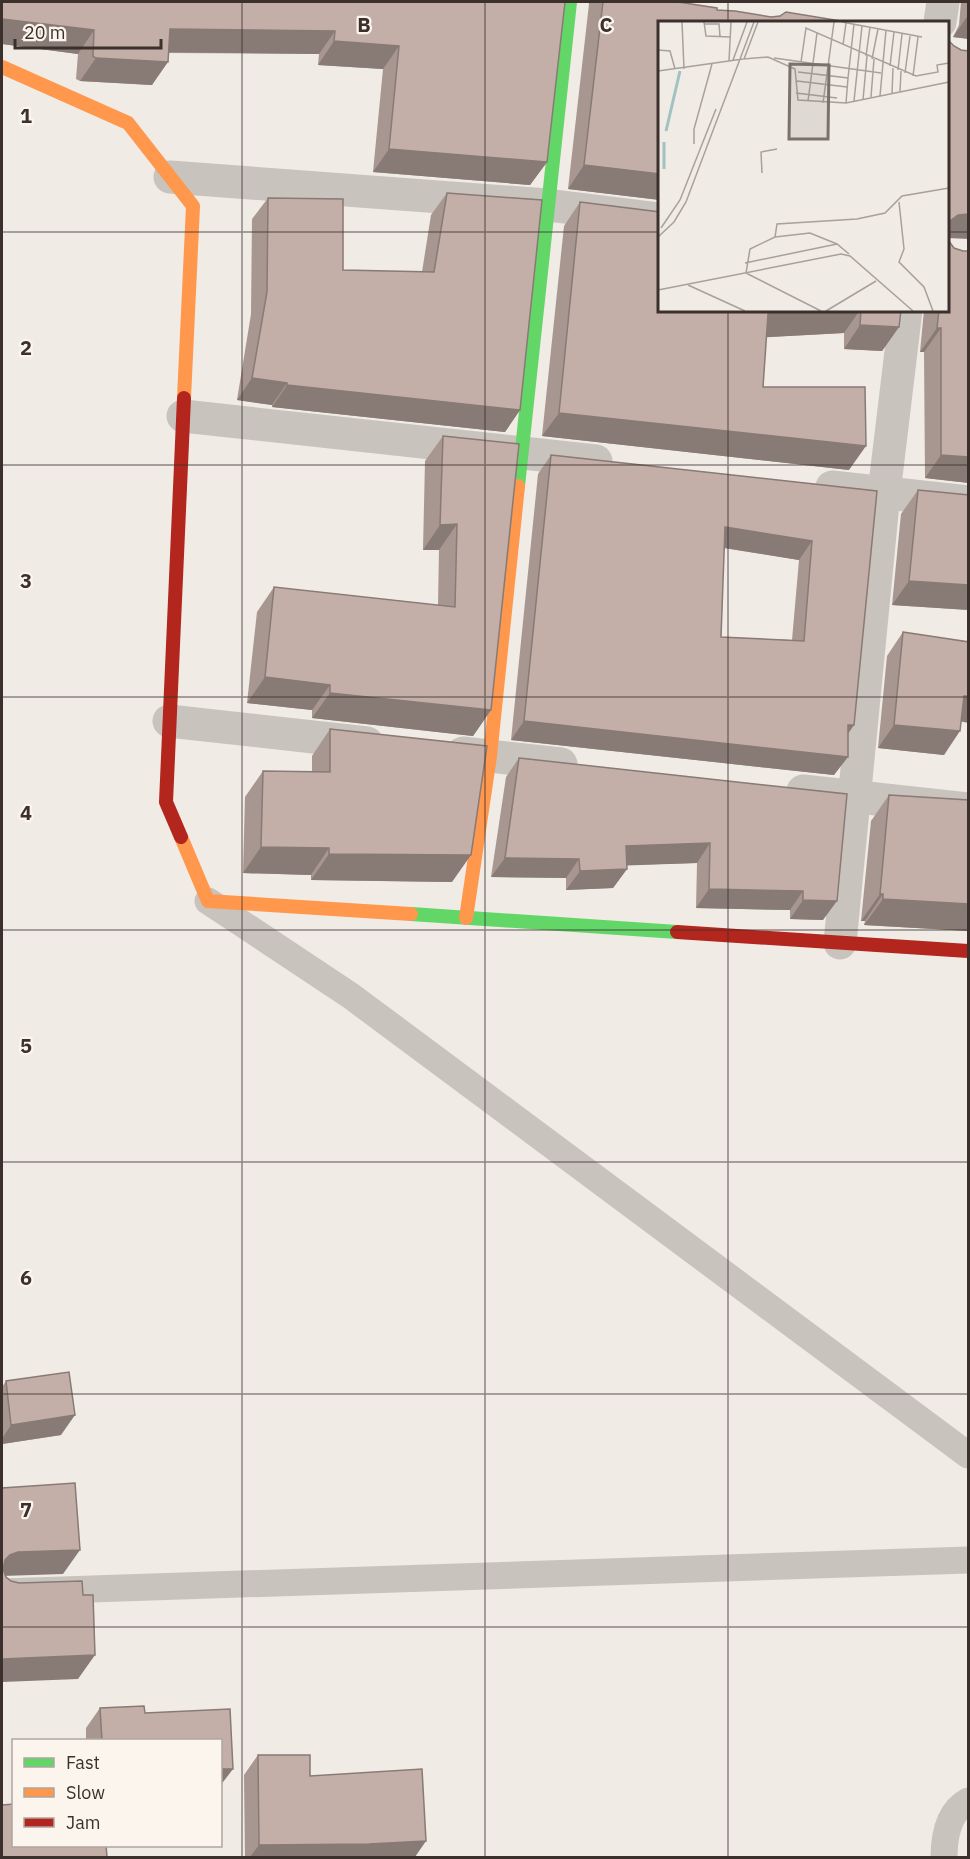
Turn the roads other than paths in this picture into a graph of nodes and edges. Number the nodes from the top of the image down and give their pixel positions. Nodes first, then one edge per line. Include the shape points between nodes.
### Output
1 (570, 2) edge
2 (943, 2) edge
3 (940, 21) edge
4 (2, 67) edge
5 (170, 177) junction
6 (547, 205) junction
7 (658, 219) edge
8 (906, 312) edge
9 (183, 416) junction
10 (521, 452) junction
11 (627, 464) edge
12 (802, 484) edge
13 (884, 493) junction
14 (969, 502) edge
15 (169, 721) junction
16 (395, 746) edge
17 (431, 750) edge
18 (490, 756) junction
19 (584, 767) edge
20 (773, 788) edge
21 (855, 797) junction
22 (969, 809) edge
23 (208, 901) junction
24 (466, 918) junction
25 (840, 943) junction
26 (969, 951) edge
27 (969, 1455) edge
28 (969, 1560) edge
29 (2, 1592) edge
30 (969, 1801) edge
31 (944, 1857) edge

1 - 6 street
2 - 3 street
4 - 5 street via 128,123
5 - 6 street
5 - 9 street via 193,206
6 - 7 street
6 - 10 street
8 - 13 street
9 - 10 street
9 - 15 street
10 - 11 street
10 - 18 street
12 - 13 street
13 - 14 street
13 - 21 street
15 - 16 street
15 - 23 street via 166,802
17 - 18 street
18 - 19 street
18 - 24 street
20 - 21 street
21 - 22 street
21 - 25 street
23 - 24 street
23 - 27 lane via 351,996
24 - 25 street
25 - 26 street
28 - 29 lane
30 - 31 lane via 952,1815

